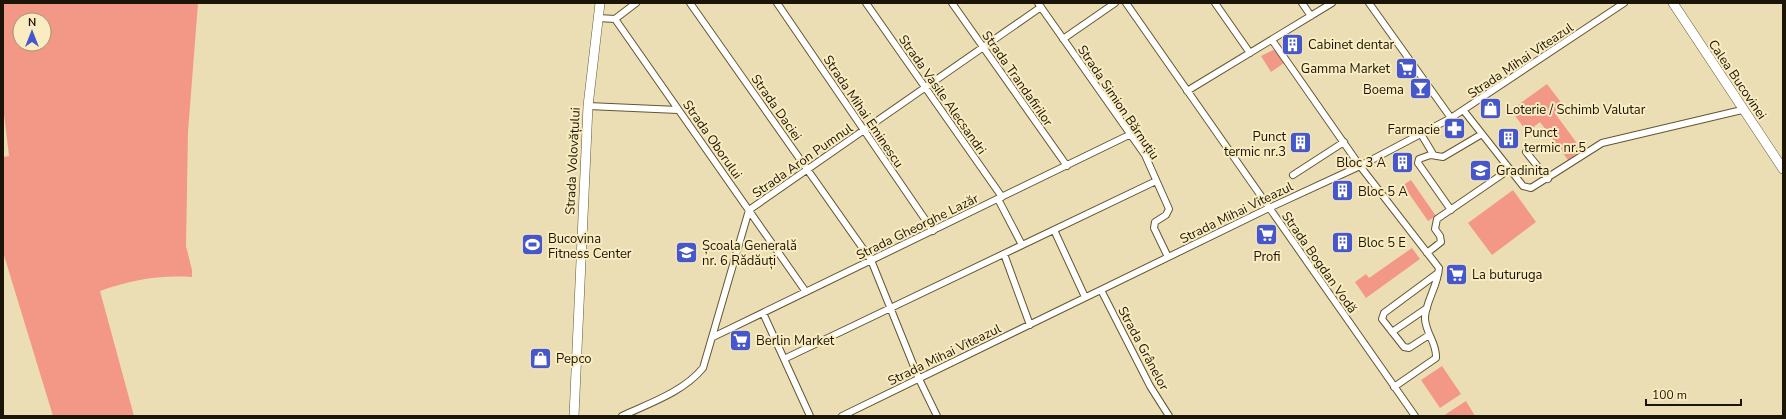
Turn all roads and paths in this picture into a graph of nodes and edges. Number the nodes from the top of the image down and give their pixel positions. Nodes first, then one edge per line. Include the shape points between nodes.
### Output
1 (600, 3) edge
2 (636, 3) edge
3 (690, 3) edge
4 (777, 3) edge
5 (866, 3) edge
6 (952, 3) edge
7 (1115, 3) edge
8 (1126, 3) edge
9 (1215, 3) edge
10 (1302, 3) edge
11 (1332, 3) edge
12 (1369, 3) edge
13 (1624, 3) edge
14 (1673, 3) edge
15 (1040, 5) edge
16 (1311, 16) junction
17 (598, 18) junction
18 (615, 19) junction
19 (1063, 39) junction
20 (1272, 40) junction
21 (983, 47) junction
22 (1250, 53) junction
23 (925, 88) junction
24 (1187, 91) junction
25 (588, 106) junction
26 (678, 110) junction
27 (1742, 110) junction
28 (1464, 111) junction
29 (1451, 118) junction
30 (864, 130) junction
31 (1130, 134) junction
32 (1421, 134) junction
33 (1482, 134) junction
34 (1344, 142) junction
35 (1526, 152) dead end
36 (1433, 154) junction
37 (1067, 166) junction
38 (1360, 166) junction
39 (1782, 166) edge
40 (808, 169) junction
41 (1510, 169) junction
42 (1293, 175) dead end
43 (1548, 179) junction
44 (1156, 181) junction
45 (1000, 198) junction
46 (1269, 208) junction
47 (749, 210) junction
48 (1451, 210) junction
49 (1054, 230) junction
50 (933, 231) junction
51 (1022, 245) junction
52 (1428, 253) junction
53 (1004, 254) junction
54 (1168, 257) junction
55 (872, 260) junction
56 (1438, 273) junction
57 (1101, 290) junction
58 (806, 292) junction
59 (1085, 297) junction
60 (890, 308) junction
61 (1427, 308) junction
62 (763, 313) junction
63 (1030, 325) junction
64 (1392, 332) junction
65 (1429, 335) junction
66 (713, 337) junction
67 (784, 359) junction
68 (919, 379) junction
69 (1394, 387) junction
70 (574, 416) edge
71 (622, 416) edge
72 (810, 416) edge
73 (842, 416) edge
74 (937, 416) edge
75 (1170, 416) edge
76 (1415, 416) edge

1 - 17 main road, Strada Volovățului
2 - 18 street
3 - 40 street, Strada Daciei
4 - 30 street, Strada Mihai Eminescu
5 - 23 street, Strada Vasile Alecsandri
6 - 21 street, Strada Trandafirilor
7 - 19 street
8 - 24 street, Strada Bogdan Vodă
9 - 22 street
10 - 16 street
11 - 16 street
12 - 29 street
13 - 28 street, Strada Mihai Viteazul
14 - 27 main road, Calea Bucovinei
15 - 19 street, Strada Simion Bărnuțiu
15 - 21 street, Strada Aron Pumnul
16 - 20 street
17 - 18 street
17 - 25 main road, Strada Volovățului
18 - 26 street, Strada Oborului
19 - 31 street, Strada Simion Bărnuțiu
20 - 22 street
20 - 34 street
21 - 23 street, Strada Aron Pumnul
21 - 37 street, Strada Trandafirilor
22 - 24 street
23 - 30 street, Strada Aron Pumnul
23 - 45 street, Strada Vasile Alecsandri
24 - 46 street, Strada Bogdan Vodă
25 - 26 street
25 - 70 main road, Strada Volovățului
26 - 47 street, Strada Oborului
27 - 39 main road, Calea Bucovinei
27 - 43 street via 1602,143
28 - 29 street, Strada Mihai Viteazul
28 - 33 street
29 - 32 street, Strada Mihai Viteazul
30 - 40 street, Strada Aron Pumnul
30 - 50 street, Strada Mihai Eminescu
31 - 37 street, Strada Gheorghe Lazăr
31 - 44 street, Strada Simion Bărnuțiu via 1145,155
32 - 36 street
32 - 38 street, Strada Mihai Viteazul
33 - 36 street via 1442,157 1431,155
33 - 41 street
34 - 38 street
34 - 42 street
35 - 43 street
36 - 48 street via 1419,159 1418,163
37 - 45 street, Strada Gheorghe Lazăr
38 - 46 street, Strada Mihai Viteazul
38 - 52 street
40 - 47 street, Strada Aron Pumnul
40 - 55 street, Strada Daciei
41 - 43 street via 1527,188 1536,187
41 - 48 street
44 - 49 street
44 - 54 street, Strada Simion Bărnuțiu via 1169,209 1166,215 1155,222 1154,228
45 - 50 street, Strada Gheorghe Lazăr
45 - 51 street, Strada Vasile Alecsandri
46 - 54 street, Strada Mihai Viteazul
46 - 69 street, Strada Bogdan Vodă
47 - 58 street, Strada Oborului
47 - 66 street, Strada Aron Pumnul
48 - 52 street via 1437,219 1435,229 1441,242
49 - 51 street
49 - 59 street
50 - 55 street, Strada Gheorghe Lazăr
51 - 53 street
52 - 56 street via 1439,268
53 - 60 street
53 - 63 street
54 - 57 street, Strada Mihai Viteazul
55 - 58 street, Strada Gheorghe Lazăr
55 - 60 street, Strada Daciei
56 - 61 street
56 - 64 street via 1384,313 1383,321
57 - 59 street, Strada Mihai Viteazul
57 - 75 street, Strada Grânelor via 1150,386
58 - 62 street, Strada Gheorghe Lazăr
59 - 63 street, Strada Mihai Viteazul
60 - 67 street
60 - 68 street, Strada Daciei
61 - 64 street
61 - 65 street via 1425,319
62 - 66 street, Strada Gheorghe Lazăr
62 - 67 street
63 - 68 street, Strada Mihai Viteazul
64 - 65 street via 1401,345 1407,348
65 - 69 street via 1435,344 1436,358
66 - 71 street, Strada Aron Pumnul via 703,368 695,377 681,387
67 - 72 street
68 - 73 street, Strada Mihai Viteazul
68 - 74 street, Strada Daciei
69 - 76 street, Strada Bogdan Vodă

